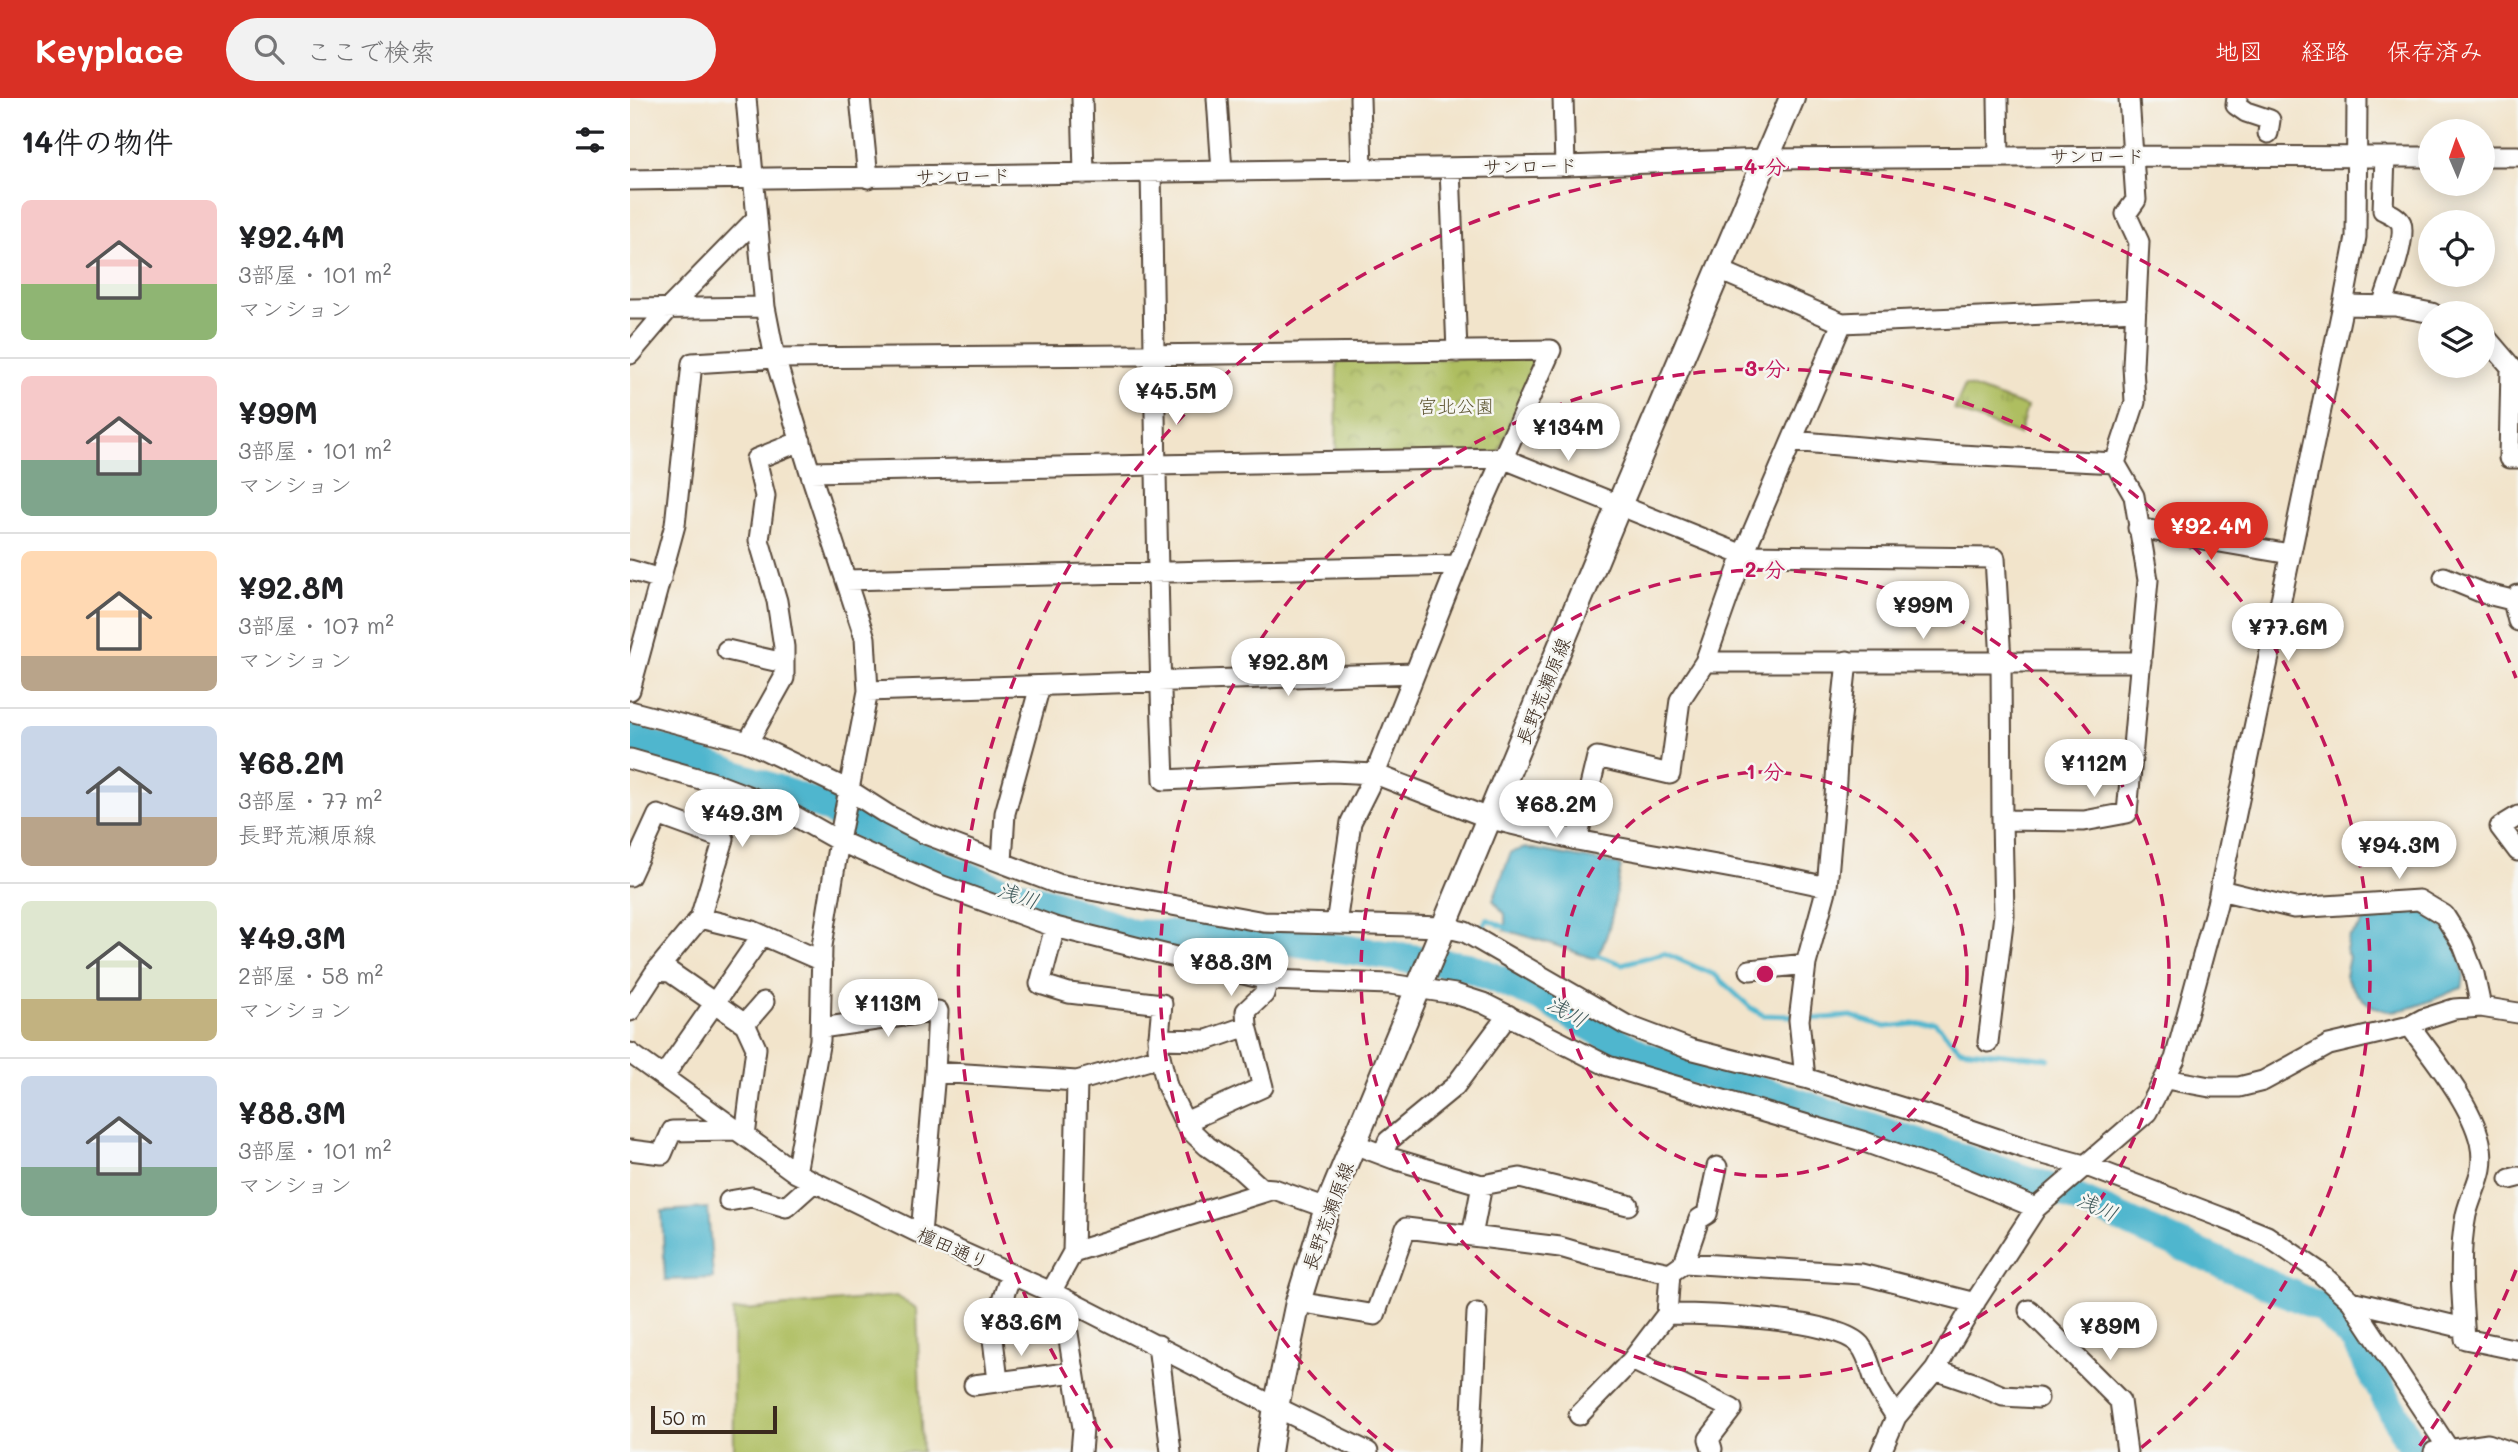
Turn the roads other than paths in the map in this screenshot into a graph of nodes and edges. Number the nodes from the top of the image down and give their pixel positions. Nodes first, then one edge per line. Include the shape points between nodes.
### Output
1 (747, 98) edge
2 (860, 98) edge
3 (1082, 98) edge
4 (1217, 98) edge
5 (1360, 98) edge
6 (1563, 98) edge
7 (1792, 98) edge
8 (1998, 98) edge
9 (2129, 98) edge
10 (2237, 98) edge
11 (2357, 98) edge
12 (2268, 133) dead end
13 (2133, 156) junction
14 (2496, 156) edge
15 (2518, 156) edge
16 (1999, 157) junction
17 (2356, 157) junction
18 (2385, 157) junction
19 (2418, 157) edge
20 (1767, 159) junction
21 (1565, 166) junction
22 (1450, 168) junction
23 (1362, 169) junction
24 (1222, 171) junction
25 (1151, 173) junction
26 (1084, 174) junction
27 (868, 178) junction
28 (630, 180) edge
29 (754, 180) junction
30 (757, 218) junction
31 (1719, 270) junction
32 (2343, 305) junction
33 (2382, 306) junction
34 (670, 307) junction
35 (765, 307) junction
36 (630, 309) edge
37 (2136, 310) junction
38 (2418, 311) edge
39 (1842, 323) junction
40 (2495, 348) edge
41 (1457, 352) junction
42 (630, 354) edge
43 (1154, 354) junction
44 (775, 358) junction
45 (2515, 371) edge
46 (801, 441) junction
47 (1792, 441) junction
48 (1502, 458) junction
49 (2518, 458) edge
50 (2115, 463) junction
51 (1156, 465) junction
52 (810, 472) junction
53 (1619, 505) junction
54 (2138, 528) junction
55 (2290, 554) junction
56 (1743, 555) junction
57 (1458, 565) junction
58 (630, 570) edge
59 (1158, 572) junction
60 (2444, 577) dead end
61 (661, 579) junction
62 (845, 580) junction
63 (2517, 598) edge
64 (2518, 621) edge
65 (727, 650) dead end
66 (1847, 661) junction
67 (1705, 662) junction
68 (2001, 662) junction
69 (2141, 662) junction
70 (784, 663) junction
71 (1415, 673) junction
72 (1160, 682) junction
73 (1040, 685) junction
74 (630, 690) edge
75 (868, 691) junction
76 (630, 710) edge
77 (748, 743) junction
78 (630, 759) edge
79 (1375, 774) junction
80 (848, 794) junction
81 (2518, 816) edge
82 (1490, 819) junction
83 (2003, 820) junction
84 (839, 837) junction
85 (1577, 840) junction
86 (2518, 851) edge
87 (1002, 862) junction
88 (630, 876) edge
89 (1827, 887) junction
90 (2220, 890) junction
91 (700, 918) junction
92 (1336, 925) junction
93 (1055, 927) junction
94 (1442, 932) junction
95 (762, 935) junction
96 (822, 961) junction
97 (1806, 964) junction
98 (1750, 970) dead end
99 (656, 971) junction
100 (1268, 980) junction
101 (1422, 984) junction
102 (764, 1002) dead end
103 (714, 1004) junction
104 (2481, 1007) junction
105 (630, 1011) edge
106 (2518, 1013) edge
107 (1508, 1014) junction
108 (745, 1024) junction
109 (1247, 1026) junction
110 (2410, 1026) junction
111 (821, 1028) junction
112 (1988, 1042) dead end
113 (1159, 1048) junction
114 (630, 1053) edge
115 (935, 1072) junction
116 (663, 1077) junction
117 (1805, 1077) junction
118 (2166, 1079) junction
119 (1077, 1081) junction
120 (1185, 1122) junction
121 (741, 1133) junction
122 (1354, 1144) junction
123 (630, 1150) edge
124 (1383, 1155) junction
125 (1717, 1167) dead end
126 (2081, 1168) junction
127 (805, 1177) junction
128 (1482, 1185) junction
129 (1274, 1189) junction
130 (729, 1201) dead end
131 (1628, 1205) dead end
132 (2039, 1206) junction
133 (1327, 1208) junction
134 (921, 1234) junction
135 (1472, 1236) junction
136 (1073, 1252) junction
137 (1677, 1268) junction
138 (1011, 1274) junction
139 (1051, 1292) junction
140 (2351, 1301) junction
141 (1298, 1302) junction
142 (1073, 1303) junction
143 (1975, 1303) junction
144 (2029, 1310) dead end
145 (1477, 1313) dead end
146 (1667, 1314) junction
147 (2465, 1328) junction
148 (1158, 1345) junction
149 (2518, 1349) edge
150 (1632, 1360) junction
151 (1935, 1370) junction
152 (1074, 1373) junction
153 (999, 1381) junction
154 (974, 1385) dead end
155 (2038, 1398) dead end
156 (1276, 1408) junction
157 (1579, 1415) dead end
158 (1896, 1417) junction
159 (1712, 1449) dead end
160 (2440, 1450) edge
161 (1081, 1452) edge
162 (1171, 1452) edge
163 (1269, 1452) edge
164 (1368, 1452) edge
165 (1470, 1452) edge
166 (1881, 1452) edge
167 (2127, 1452) edge
168 (2511, 1452) edge

1 - 29 street
2 - 27 street
3 - 26 street
4 - 24 street
5 - 23 street
6 - 21 street
7 - 20 main road, 長野荒瀬原線
8 - 16 street
9 - 13 street
10 - 12 street via 2236,105 2246,112 2270,120
11 - 17 street
13 - 16 street, サンロード
13 - 17 street, サンロード
13 - 37 street via 2136,200 2126,214 2139,242
14 - 15 street
16 - 20 street, サンロード
17 - 18 street, サンロード
17 - 32 street via 2356,237
18 - 19 street, サンロード
18 - 33 street via 2383,210 2399,219 2402,237
20 - 21 street, サンロード
20 - 31 main road, 長野荒瀬原線
21 - 22 street, サンロード
22 - 23 street, サンロード
22 - 41 street
23 - 24 street, サンロード
24 - 25 street, サンロード
25 - 26 street, サンロード
25 - 43 street
26 - 27 street, サンロード
27 - 29 street, サンロード
28 - 29 street, サンロード
29 - 30 street
30 - 34 street
30 - 35 street
31 - 39 street
31 - 53 main road, 長野荒瀬原線
32 - 33 street
32 - 55 street
33 - 38 street
34 - 35 street
34 - 36 street
34 - 42 street
35 - 44 street
37 - 39 street
37 - 50 street via 2135,402
39 - 47 street
40 - 45 street
41 - 43 street
41 - 48 street via 1551,350
43 - 44 street
43 - 51 street
44 - 46 street
44 - 61 street via 692,363 675,525
45 - 49 street via 2510,458
46 - 52 street
46 - 70 street via 755,459 765,496 759,540 777,601
47 - 50 street
47 - 56 street
48 - 51 street
48 - 53 street
48 - 57 street
50 - 54 street via 2134,496
51 - 52 street
51 - 59 street
52 - 62 street
53 - 56 street
53 - 82 main road, 長野荒瀬原線
54 - 55 street
54 - 69 street via 2148,580
55 - 90 street
56 - 67 street
56 - 68 street via 1995,558
57 - 59 street
57 - 71 street
58 - 61 street
59 - 62 street
59 - 72 street
60 - 63 street via 2483,593
61 - 74 street
62 - 75 street via 865,638
63 - 64 street
65 - 70 street
66 - 67 street
66 - 68 street
66 - 89 street
67 - 85 street via 1680,700 1670,774 1597,757
68 - 69 street
68 - 83 street
69 - 83 street via 2127,813 2084,821
70 - 77 street via 784,678
71 - 72 street
71 - 79 street
72 - 73 street
72 - 79 street via 1164,780
73 - 75 street
73 - 87 street via 1005,813
75 - 80 street
76 - 77 street
77 - 80 street
78 - 84 street via 711,782
79 - 82 street
79 - 92 street via 1351,822
80 - 84 street
80 - 87 street via 923,833
81 - 86 street via 2500,828
82 - 85 street
82 - 94 main road, 長野荒瀬原線
83 - 112 street via 2004,915
84 - 93 street via 937,884
84 - 96 street
85 - 89 street
87 - 92 street via 1058,884 1264,922
88 - 91 street via 658,815 724,839
89 - 97 street
90 - 104 street via 2294,908 2419,900 2444,915 2463,945
90 - 118 street
91 - 95 street
91 - 99 street
92 - 94 street
93 - 100 street
93 - 113 street via 1040,984 1069,993 1161,1004
94 - 101 main road, 長野荒瀬原線
94 - 117 street via 1465,932 1626,1025 1690,1049
95 - 96 street
95 - 103 street
96 - 111 street
97 - 98 street
97 - 117 street via 1800,1020
99 - 103 street via 670,972
99 - 105 street
100 - 101 street
100 - 109 street via 1264,994 1246,1011
101 - 107 street
101 - 122 main road, 長野荒瀬原線
102 - 108 street
103 - 108 street
103 - 116 street
104 - 106 street
104 - 110 street via 2454,1009
107 - 124 street via 1455,1086 1388,1141
107 - 132 street via 1608,1066 1862,1141
108 - 121 street via 756,1048
109 - 113 street via 1208,1040
109 - 120 street via 1263,1087
110 - 118 street via 2329,1045 2263,1081 2239,1087
110 - 147 street via 2442,1069 2480,1141 2482,1172 2464,1238
111 - 115 street via 938,1012
111 - 127 street
113 - 119 street
113 - 120 street via 1167,1086
114 - 116 street, 檀田通り
115 - 119 street
115 - 134 street
116 - 121 street, 檀田通り
117 - 126 street
118 - 126 street via 2147,1112
119 - 136 street
120 - 129 street via 1207,1146 1261,1188
121 - 123 street via 672,1131 662,1154
121 - 127 street, 檀田通り
122 - 124 street
122 - 133 main road, 長野荒瀬原線
124 - 128 street
125 - 137 street via 1707,1214 1699,1219
126 - 132 street
126 - 140 street via 2267,1236 2318,1271
127 - 130 street via 786,1207 752,1197
127 - 134 street, 檀田通り
128 - 131 street via 1520,1178
128 - 135 street
129 - 133 street
129 - 136 street
132 - 143 street
133 - 141 main road, 長野荒瀬原線
134 - 138 street, 檀田通り
135 - 137 street
135 - 141 street via 1406,1228 1374,1315
136 - 139 street
137 - 143 street via 1861,1274
137 - 146 street
138 - 139 street, 檀田通り
138 - 153 street via 992,1331
139 - 142 street, 檀田通り
140 - 147 street
140 - 160 street
141 - 156 main road, 長野荒瀬原線
142 - 148 street, 檀田通り
142 - 152 street via 1067,1327
143 - 151 street
144 - 167 street via 2120,1401
145 - 165 street
146 - 150 street
146 - 158 street via 1726,1316 1842,1332 1861,1346
147 - 149 street via 2465,1339
148 - 156 street, 檀田通り
148 - 162 street
150 - 157 street
150 - 159 street via 1732,1409 1709,1439
151 - 155 street via 2003,1396
151 - 158 street
152 - 153 street
152 - 161 street via 1083,1428
153 - 154 street
156 - 163 main road, 長野荒瀬原線
156 - 164 street, 檀田通り
158 - 166 street
160 - 168 street via 2488,1444

